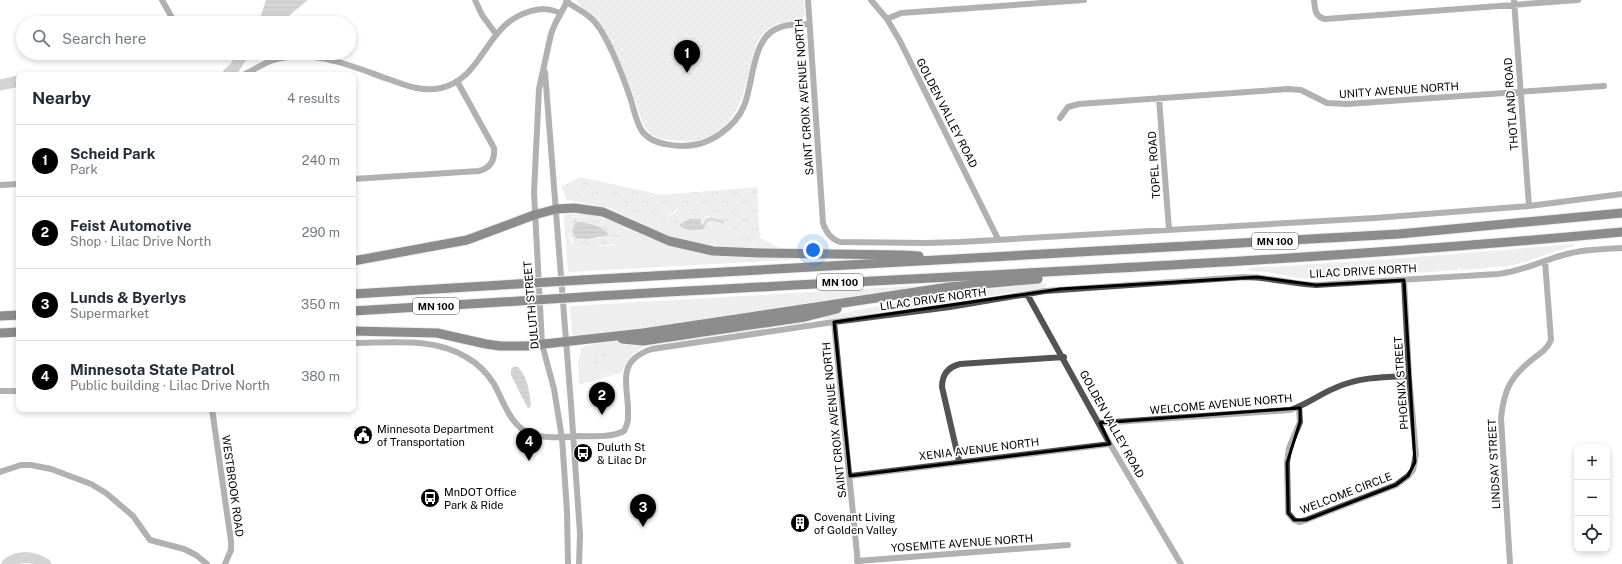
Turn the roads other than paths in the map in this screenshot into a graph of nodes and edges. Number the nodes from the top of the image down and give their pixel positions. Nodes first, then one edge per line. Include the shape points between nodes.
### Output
1 (162, 0) edge
2 (475, 0) edge
3 (808, 0) edge
4 (871, 0) edge
5 (1084, 0) edge
6 (1314, 0) edge
7 (1578, 0) edge
8 (567, 1) edge
9 (1514, 2) edge
10 (978, 3) edge
11 (560, 12) junction
12 (171, 16) edge
13 (887, 19) junction
14 (809, 24) junction
15 (496, 34) junction
16 (273, 60) edge
17 (332, 60) edge
18 (544, 67) junction
19 (249, 72) edge
20 (457, 81) junction
21 (1604, 86) dead end
22 (1521, 91) junction
23 (1160, 98) junction
24 (1060, 118) dead end
25 (356, 179) edge
26 (16, 184) edge
27 (0, 185) edge
28 (1622, 194) edge
29 (1529, 206) junction
30 (556, 209) junction
31 (1622, 209) edge
32 (1622, 213) edge
33 (534, 215) junction
34 (1597, 215) junction
35 (1169, 230) junction
36 (1622, 232) edge
37 (998, 239) junction
38 (1622, 248) edge
39 (953, 259) junction
40 (356, 260) edge
41 (1546, 261) junction
42 (1097, 270) junction
43 (1404, 280) junction
44 (356, 294) edge
45 (1028, 294) junction
46 (356, 311) edge
47 (16, 315) edge
48 (0, 316) edge
49 (834, 322) junction
50 (16, 332) edge
51 (356, 332) edge
52 (0, 333) edge
53 (566, 342) junction
54 (356, 343) edge
55 (542, 344) junction
56 (1064, 357) junction
57 (1409, 376) junction
58 (0, 391) edge
59 (16, 391) edge
60 (1299, 407) junction
61 (212, 412) edge
62 (1100, 423) junction
63 (574, 437) junction
64 (562, 438) junction
65 (1110, 444) junction
66 (959, 461) junction
67 (0, 472) edge
68 (850, 476) junction
69 (1402, 482) joint
70 (1068, 545) dead end
71 (857, 562) edge
72 (207, 564) edge
73 (225, 564) edge
74 (568, 564) edge
75 (579, 564) edge
76 (1181, 564) edge
77 (1510, 564) edge

1 - 12 street
2 - 15 street
3 - 14 street, SAINT CROIX AVENUE NORTH
4 - 13 street, GOLDEN VALLEY ROAD
5 - 10 street
6 - 9 street via 1318,16 1325,19
7 - 9 street
8 - 11 street, DULUTH STREET
8 - 14 street via 591,18 600,29 642,130 652,139 673,145 700,144 714,139 726,130 744,107 758,50 765,37 780,27
9 - 22 street, THOTLAND ROAD
10 - 13 street via 901,13
11 - 15 street via 543,8 520,15
11 - 18 street, DULUTH STREET via 551,34
13 - 37 street, GOLDEN VALLEY ROAD
14 - 37 street, SAINT CROIX AVENUE NORTH via 823,223 827,233 840,242 854,243
15 - 20 street via 471,71
16 - 19 street
17 - 20 street via 418,89 442,88
18 - 30 street, DULUTH STREET
18 - 33 street, DULUTH STREET via 539,89
20 - 25 street via 494,148 490,165 485,170
21 - 22 street, UNITY AVENUE NORTH
22 - 23 street, UNITY AVENUE NORTH via 1347,104 1327,103 1296,89
22 - 29 street, THOTLAND ROAD
23 - 24 street, UNITY AVENUE NORTH via 1080,104 1068,107
23 - 35 street, TOPEL ROAD
26 - 27 street
28 - 29 street
29 - 35 street via 1368,219
30 - 33 highway
30 - 39 highway via 574,208 603,212 669,241 713,251 902,255
30 - 53 street, DULUTH STREET
31 - 34 highway
32 - 34 highway, MN 100
33 - 40 highway via 467,240
33 - 55 street, DULUTH STREET
34 - 39 highway, MN 100 via 1399,234
35 - 37 street
36 - 42 highway, MN 100 via 1407,251
38 - 41 street, LILAC DRIVE NORTH via 1578,252
39 - 44 highway, MN 100, bridge
41 - 43 street, LILAC DRIVE NORTH via 1511,272
41 - 77 street, LINDSAY STREET via 1551,340 1546,348 1511,381 1505,393 1501,418
42 - 46 highway, MN 100, bridge
42 - 53 highway via 920,291 651,332
43 - 45 street, LILAC DRIVE NORTH via 1316,285 1244,277 1081,287
43 - 57 street, PHOENIX STREET
45 - 49 street, LILAC DRIVE NORTH via 950,308
45 - 56 street, GOLDEN VALLEY ROAD
47 - 48 highway
49 - 63 street, LILAC DRIVE NORTH via 652,349 640,353 627,371 628,422 624,431 609,435
49 - 68 street, SAINT CROIX AVENUE NORTH
50 - 52 highway
51 - 55 highway via 437,333 500,346
53 - 55 highway
53 - 63 street, DULUTH STREET
54 - 64 street, LILAC DRIVE NORTH via 426,344 461,354 476,363 488,376 519,426 538,436
55 - 64 street, DULUTH STREET via 554,389
56 - 62 street, GOLDEN VALLEY ROAD
56 - 66 street via 960,364 948,369 942,380 942,387
57 - 60 street, WELCOME AVENUE NORTH via 1372,378 1348,383 1323,393
57 - 69 street, PHOENIX STREET via 1416,454 1412,470
58 - 59 street
60 - 62 street, WELCOME AVENUE NORTH via 1278,411
60 - 69 street, WELCOME CIRCLE via 1300,422 1289,448 1287,463 1288,513 1294,520 1306,520
61 - 73 street, WESTBROOK ROAD via 231,541 231,550
62 - 65 street, GOLDEN VALLEY ROAD
63 - 64 street, LILAC DRIVE NORTH
63 - 75 street, DULUTH STREET via 580,534
64 - 74 street, DULUTH STREET
65 - 66 street, XENIA AVENUE NORTH via 1013,457
65 - 76 street, GOLDEN VALLEY ROAD
66 - 68 street, XENIA AVENUE NORTH
67 - 72 street via 21,465 31,465 51,469 91,484 133,516 150,540 196,555
68 - 71 street, SAINT CROIX AVENUE NORTH
70 - 71 street, YOSEMITE AVENUE NORTH

